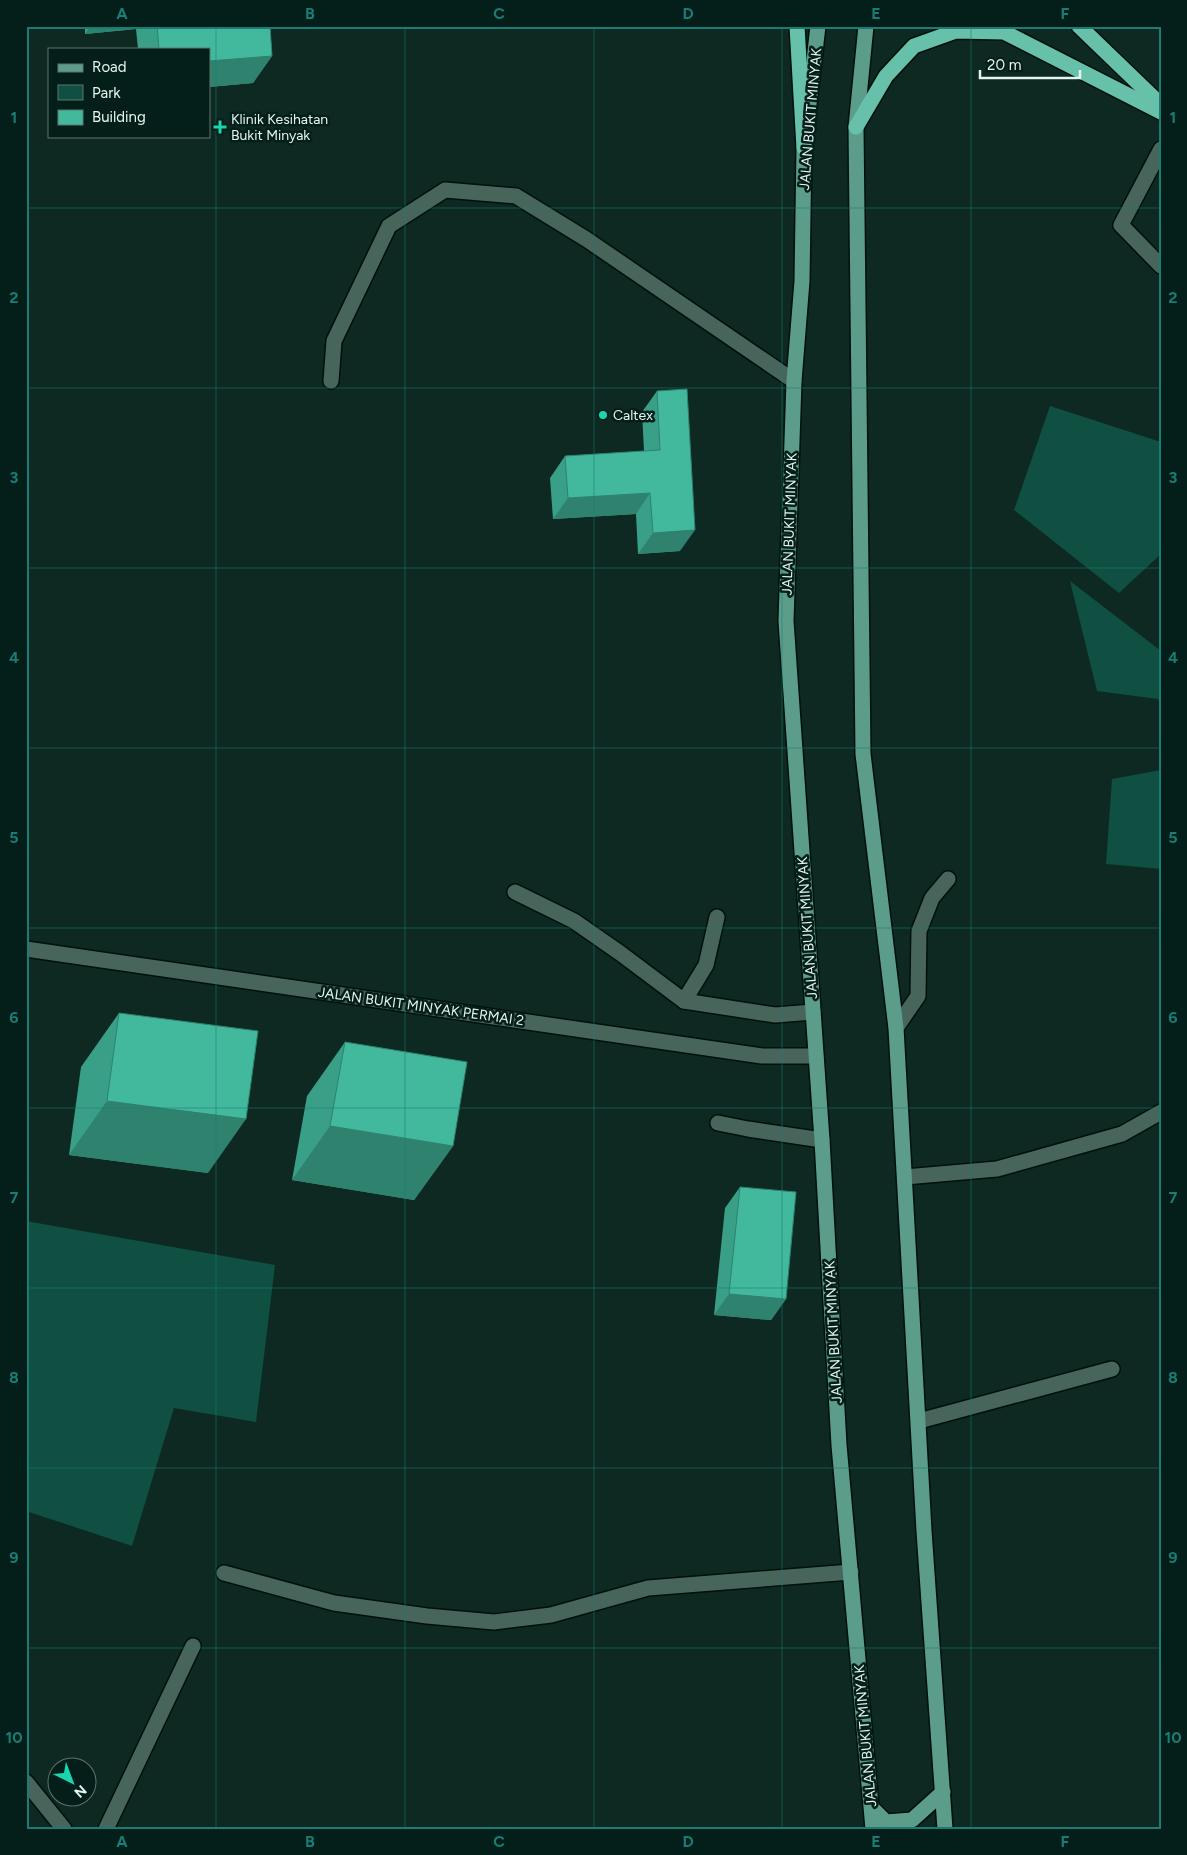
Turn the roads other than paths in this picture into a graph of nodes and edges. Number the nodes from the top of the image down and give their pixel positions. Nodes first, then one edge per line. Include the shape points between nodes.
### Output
1 (797, 26) edge
2 (818, 26) edge
3 (866, 26) edge
4 (1079, 26) edge
5 (1161, 106) edge
6 (1161, 112) edge
7 (856, 127) junction
8 (804, 148) junction
9 (1161, 149) edge
10 (1161, 266) edge
11 (331, 381) dead end
12 (794, 381) junction
13 (948, 879) dead end
14 (515, 892) dead end
15 (717, 918) dead end
16 (26, 949) edge
17 (684, 1001) junction
18 (813, 1012) junction
19 (896, 1028) junction
20 (816, 1056) junction
21 (1161, 1112) edge
22 (718, 1123) dead end
23 (822, 1140) junction
24 (904, 1177) junction
25 (1112, 1369) dead end
26 (919, 1421) junction
27 (851, 1572) junction
28 (224, 1573) dead end
29 (193, 1646) dead end
30 (26, 1782) edge
31 (943, 1792) junction
32 (872, 1808) junction
33 (64, 1829) edge
34 (106, 1829) edge
35 (873, 1829) edge
36 (945, 1829) edge

1 - 8 highway
2 - 8 main road, JALAN BUKIT MINYAK
3 - 7 main road
4 - 5 highway
6 - 7 highway via 1004,32 956,31 914,46 886,76
7 - 19 main road via 863,754
8 - 12 main road, JALAN BUKIT MINYAK via 802,281
9 - 10 street via 1121,225
11 - 12 street via 334,341 389,226 445,190 516,196 586,239
12 - 18 main road, JALAN BUKIT MINYAK via 786,621
13 - 19 street via 932,898 919,931 918,996
14 - 17 street via 574,921
15 - 17 street via 706,964
16 - 20 street, JALAN BUKIT MINYAK PERMAI 2 via 762,1056
17 - 18 street via 775,1014
18 - 20 main road, JALAN BUKIT MINYAK
19 - 24 main road
20 - 23 main road, JALAN BUKIT MINYAK
21 - 24 street via 1122,1134 997,1168
22 - 23 street
23 - 27 main road, JALAN BUKIT MINYAK via 839,1445
24 - 26 main road
25 - 26 street
26 - 31 main road
27 - 28 street via 648,1588 551,1615 494,1622 334,1603
27 - 32 main road, JALAN BUKIT MINYAK
29 - 34 street
30 - 33 street
31 - 32 main road via 912,1820 886,1822
31 - 36 main road
32 - 35 main road, JALAN BUKIT MINYAK

